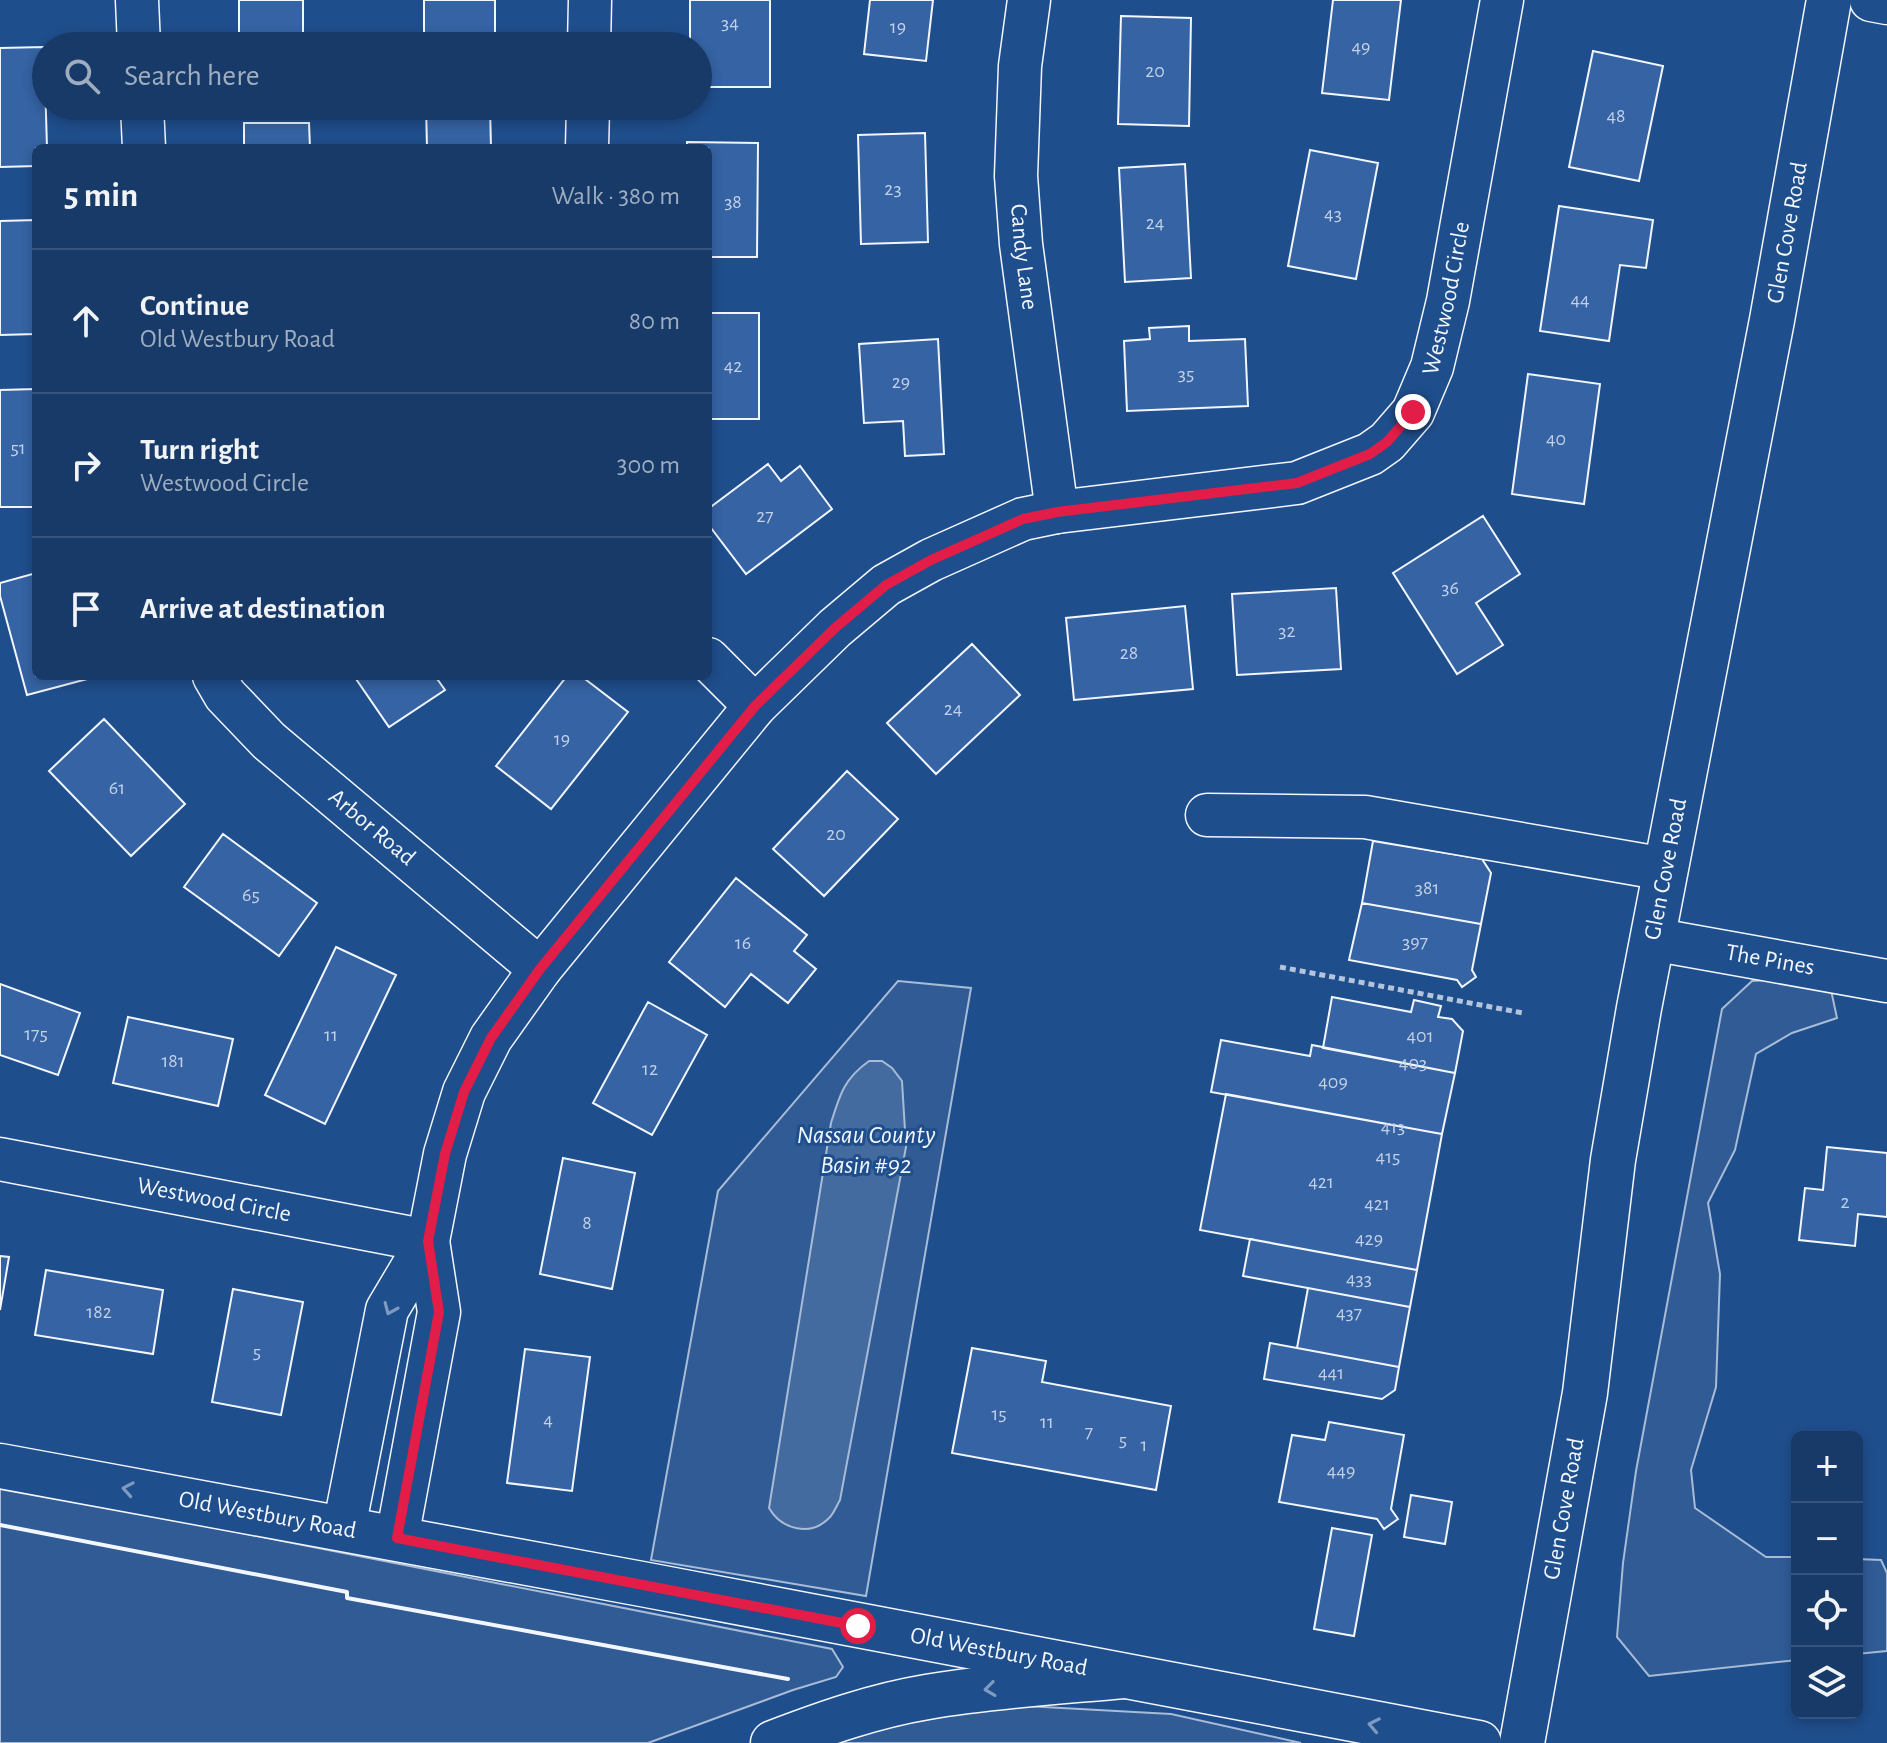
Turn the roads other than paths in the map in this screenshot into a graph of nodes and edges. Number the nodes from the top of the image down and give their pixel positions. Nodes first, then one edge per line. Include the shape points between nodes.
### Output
1 (137, 0) edge
2 (590, 0) edge
3 (1029, 0) edge
4 (1502, 0) edge
5 (1829, 0) edge
6 (1871, 0) edge
7 (1887, 3) edge
8 (138, 32) edge
9 (589, 32) edge
10 (143, 120) edge
11 (588, 120) edge
12 (144, 144) edge
13 (587, 144) edge
14 (1057, 512) junction
15 (712, 663) edge
16 (216, 680) edge
17 (755, 706) junction
18 (1207, 815) dead end
19 (1665, 869) junction
20 (1652, 939) junction
21 (540, 969) junction
22 (1887, 981) edge
23 (0, 1159) edge
24 (428, 1241) junction
25 (0, 1466) edge
26 (344, 1528) junction
27 (397, 1538) junction
28 (1123, 1676) junction
29 (773, 1743) edge
30 (1479, 1743) edge
31 (1522, 1743) edge

1 - 8 street
2 - 9 street
3 - 14 street, Candy Lane via 1020,66 1016,176
4 - 14 street, Westwood Circle via 1432,367 1413,412 1387,442 1297,483
5 - 19 main road, Glen Cove Road
6 - 7 street
10 - 12 street
11 - 13 street
14 - 17 street, Westwood Circle via 1023,519 886,585
15 - 17 street
16 - 21 street, Arbor Road via 269,741
17 - 21 street, Westwood Circle
18 - 19 street via 1365,817
19 - 20 main road, Glen Cove Road
20 - 22 street, The Pines
20 - 31 main road, Glen Cove Road via 1613,1160 1585,1393
21 - 24 street, Westwood Circle via 491,1038 464,1092
23 - 24 street, Westwood Circle
24 -> 26 street, Westwood Circle via 387,1310
24 - 27 street, Westwood Circle via 439,1312
26 -> 25 main road, Old Westbury Road
26 - 27 main road, Old Westbury Road
27 - 28 main road, Old Westbury Road
28 -> 29 main road via 926,1697 847,1716
30 -> 28 main road, Old Westbury Road

